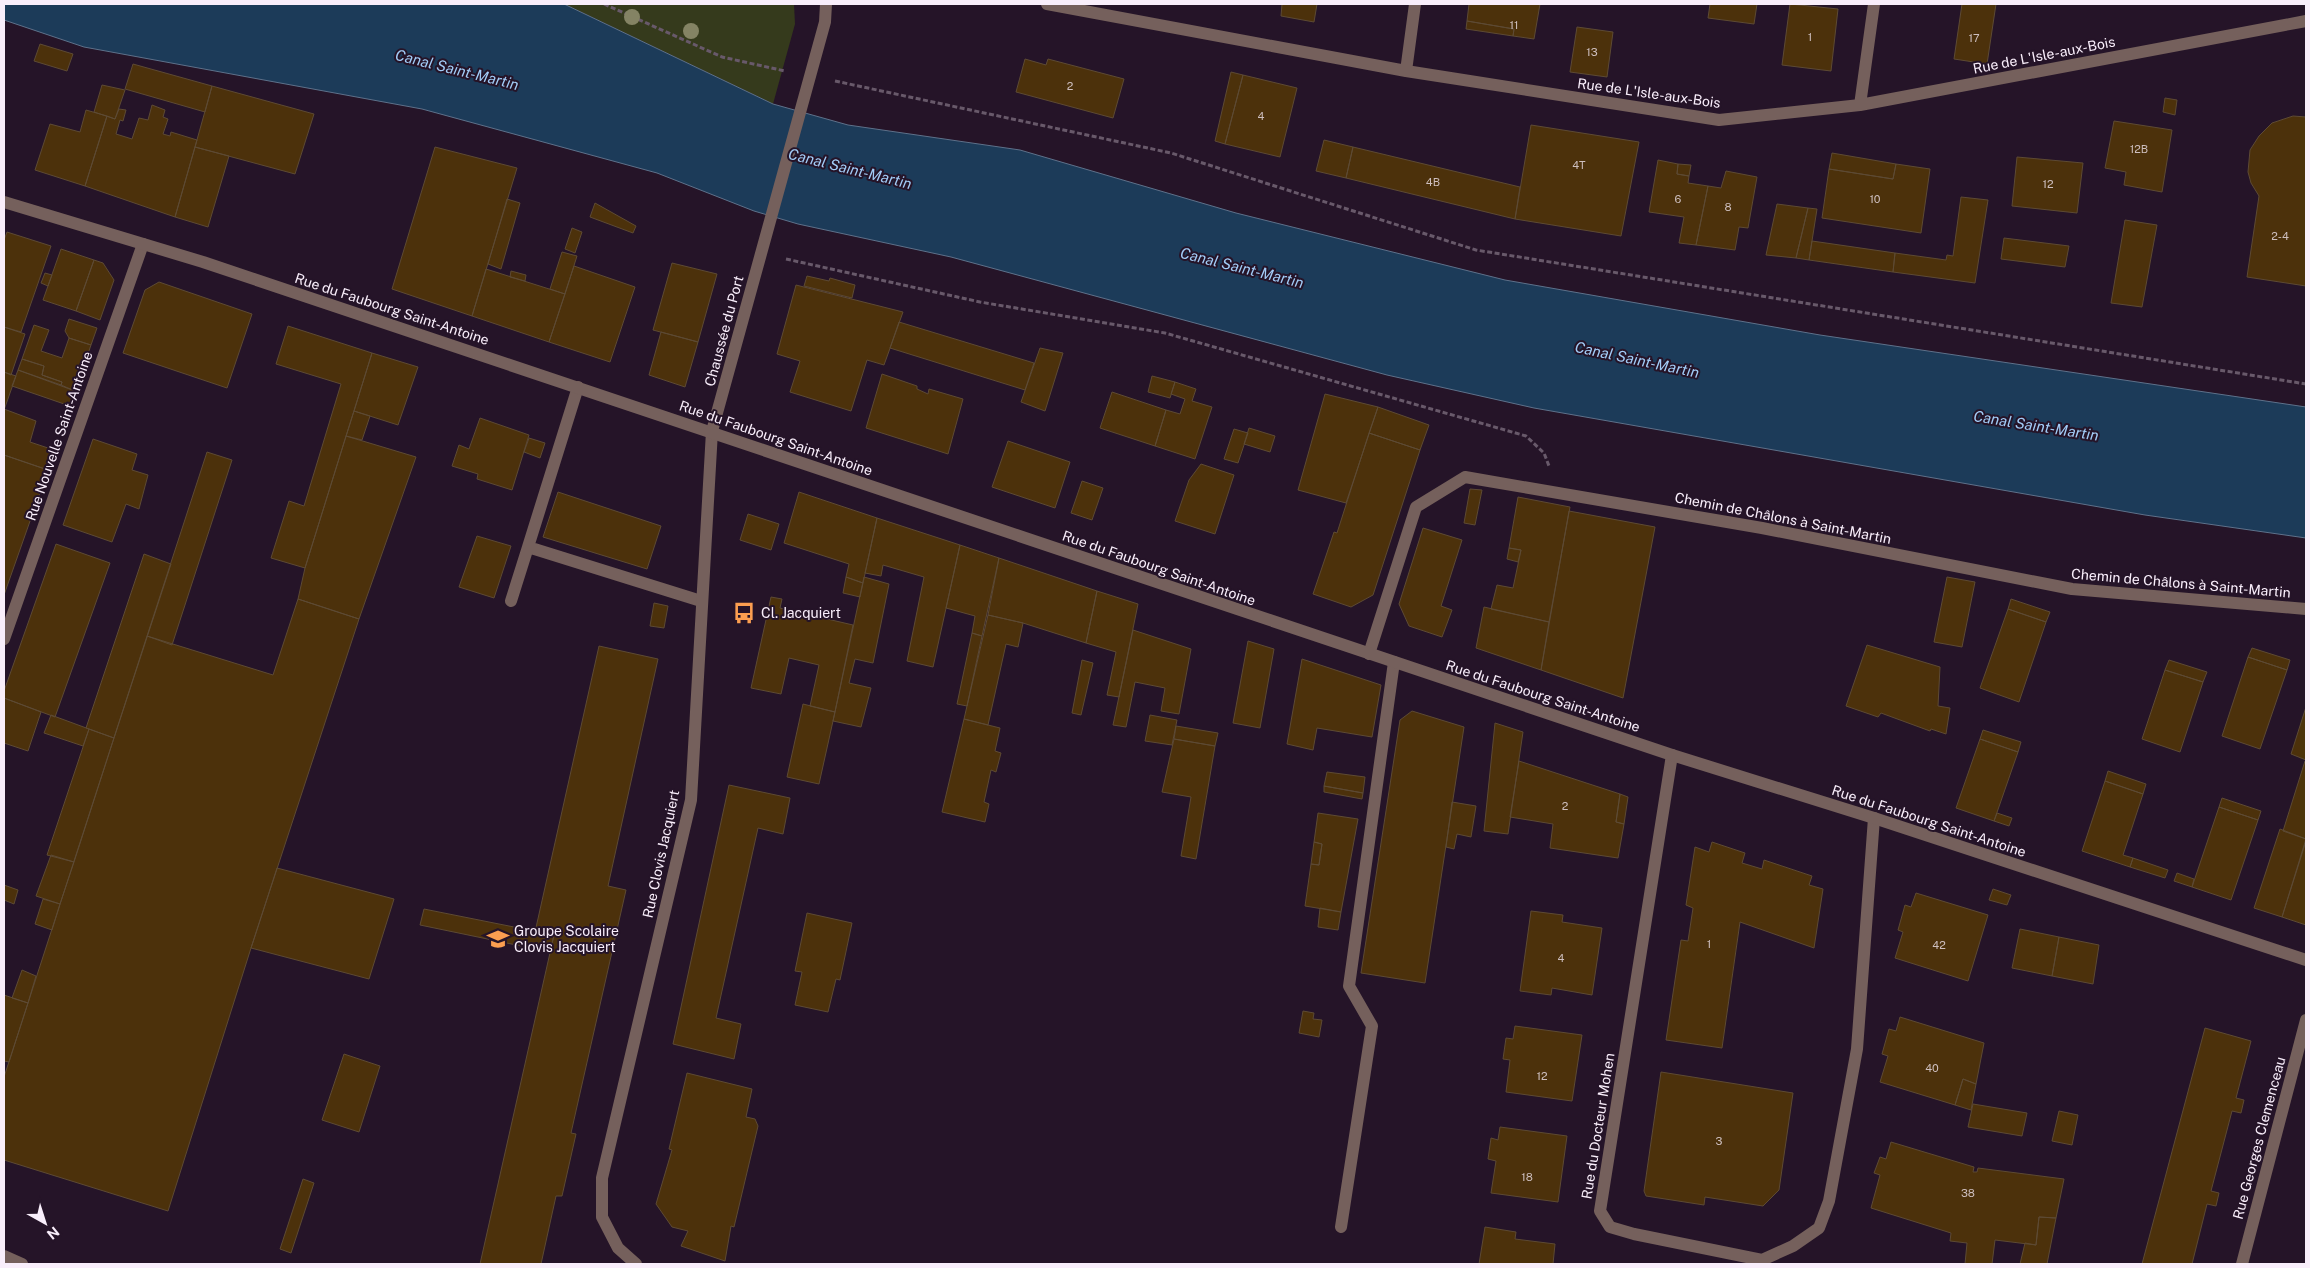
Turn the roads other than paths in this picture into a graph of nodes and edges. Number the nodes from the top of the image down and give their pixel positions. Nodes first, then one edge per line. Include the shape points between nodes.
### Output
1 (826, 4) edge
2 (1047, 4) edge
3 (1415, 4) edge
4 (1874, 4) edge
5 (2306, 21) edge
6 (1406, 71) junction
7 (1860, 105) junction
8 (4, 202) edge
9 (143, 244) junction
10 (578, 388) junction
11 (712, 431) junction
12 (528, 546) junction
13 (511, 601) dead end
14 (701, 601) junction
15 (2306, 609) edge
16 (4, 639) edge
17 (1368, 654) junction
18 (1394, 662) junction
19 (1672, 755) junction
20 (1874, 818) junction
21 (2306, 960) edge
22 (2306, 1020) edge
23 (1341, 1227) dead end
24 (4, 1256) edge
25 (22, 1264) edge
26 (636, 1264) edge
27 (2242, 1264) edge

1 - 11 street, Chaussée du Port via 825,22
2 - 6 street, Rue de L'Isle-aux-Bois
3 - 6 street
4 - 7 street
5 - 7 street, Rue de L'Isle-aux-Bois
6 - 7 street, Rue de L'Isle-aux-Bois via 1719,120
8 - 9 street, Rue du Faubourg Saint-Antoine
9 - 10 street, Rue du Faubourg Saint-Antoine
9 - 16 street, Rue Nouvelle Saint-Antoine
10 - 11 street, Rue du Faubourg Saint-Antoine
10 - 12 street
11 - 14 street, Rue Clovis Jacquiert
11 - 17 street, Rue du Faubourg Saint-Antoine
12 - 13 street
12 - 14 street
14 - 26 street, Rue Clovis Jacquiert via 691,800 602,1178 602,1217 618,1248
15 - 17 street, Chemin de Châlons à Saint-Martin via 2072,589 1762,528 1465,477 1416,507
17 - 18 street, Rue du Faubourg Saint-Antoine
18 - 19 street, Rue du Faubourg Saint-Antoine
18 - 23 street via 1349,986 1372,1026
19 - 20 street, Rue du Faubourg Saint-Antoine
19 - 20 street, Rue du Docteur Mohen via 1600,1211 1610,1227 1762,1260 1793,1246 1818,1228 1829,1201 1857,1049
20 - 21 street, Rue du Faubourg Saint-Antoine
22 - 27 street, Rue Georges Clemenceau
24 - 25 street

